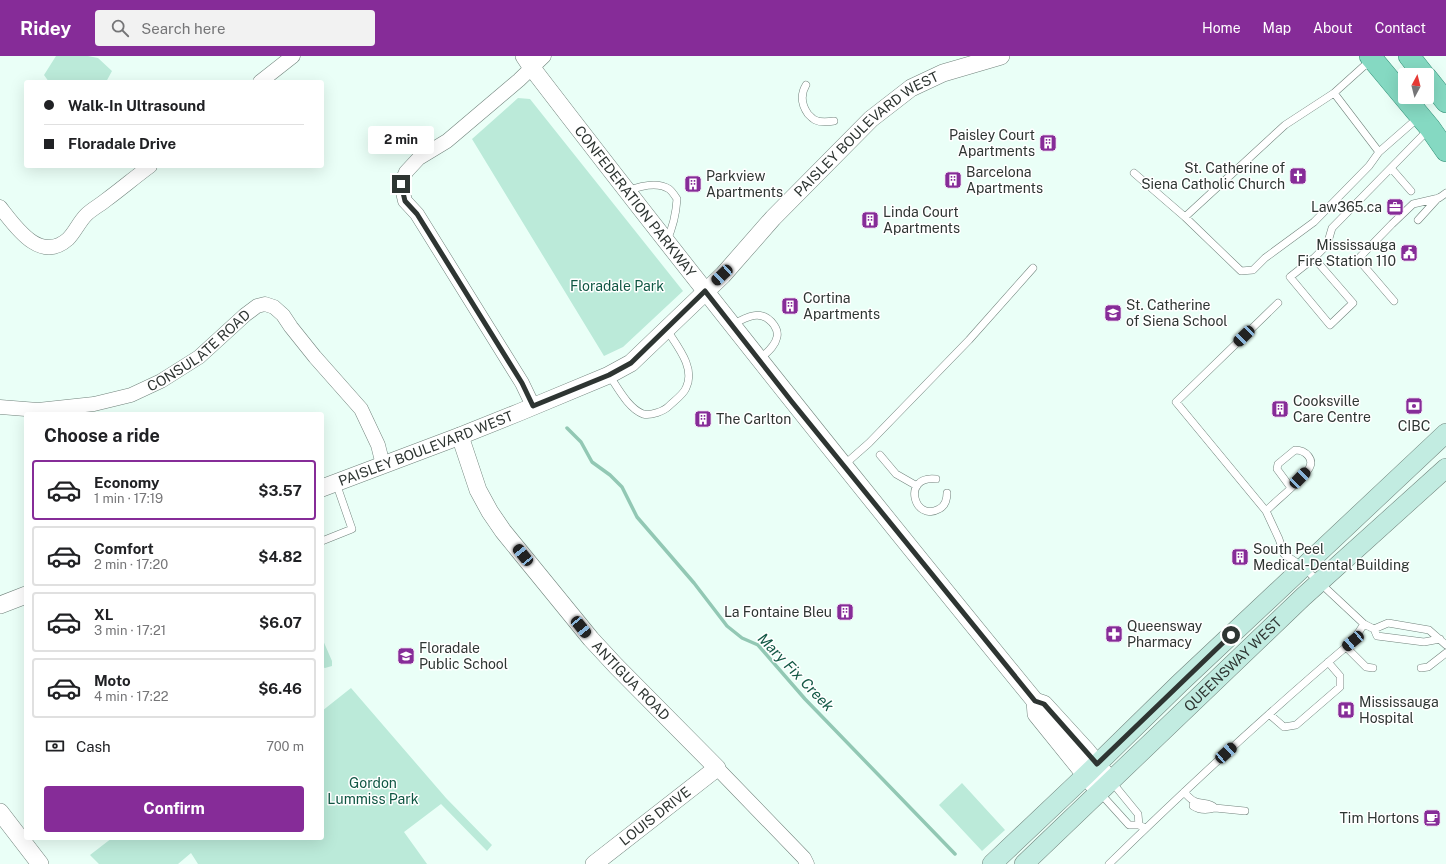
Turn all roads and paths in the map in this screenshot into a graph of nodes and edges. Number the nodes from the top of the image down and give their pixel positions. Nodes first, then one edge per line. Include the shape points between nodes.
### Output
1 (544, 56) edge
2 (1001, 56) edge
3 (1409, 56) edge
4 (1372, 58) edge
5 (284, 59) edge
6 (528, 62) edge
7 (1418, 68) edge
8 (262, 80) edge
9 (806, 85) dead end
10 (1434, 87) edge
11 (1334, 93) junction
12 (1446, 102) edge
13 (834, 121) dead end
14 (1424, 122) junction
15 (1446, 150) edge
16 (1379, 152) junction
17 (147, 168) edge
18 (1391, 168) junction
19 (1134, 173) dead end
20 (626, 191) junction
21 (1411, 191) dead end
22 (1446, 192) edge
23 (1438, 198) junction
24 (0, 207) edge
25 (1185, 217) junction
26 (1418, 220) dead end
27 (666, 241) junction
28 (1314, 258) junction
29 (1033, 268) dead end
30 (705, 291) junction
31 (1394, 301) dead end
32 (1278, 303) dead end
33 (732, 326) junction
34 (666, 329) junction
35 (759, 360) junction
36 (609, 375) junction
37 (533, 406) junction
38 (0, 407) edge
39 (38, 412) edge
40 (1446, 433) edge
41 (460, 436) junction
42 (880, 455) dead end
43 (844, 464) junction
44 (384, 465) junction
45 (1446, 468) edge
46 (936, 479) dead end
47 (329, 485) edge
48 (916, 486) junction
49 (1291, 488) junction
50 (947, 493) dead end
51 (1266, 512) junction
52 (324, 540) edge
53 (1302, 566) junction
54 (1319, 582) junction
55 (24, 596) edge
56 (0, 605) edge
57 (1364, 624) junction
58 (1374, 630) junction
59 (1440, 639) junction
60 (1446, 645) edge
61 (1346, 647) junction
62 (1446, 653) edge
63 (1328, 662) junction
64 (1373, 668) dead end
65 (1421, 668) dead end
66 (1269, 714) junction
67 (717, 768) junction
68 (1091, 770) junction
69 (1105, 786) junction
70 (1184, 792) junction
71 (1245, 811) dead end
72 (0, 812) edge
73 (1142, 827) junction
74 (40, 864) edge
75 (594, 864) edge
76 (807, 864) edge
77 (992, 864) edge
78 (1024, 864) edge
79 (1109, 864) edge

1 - 6 street
2 - 30 street, PAISLEY BOULEVARD WEST via 943,73 911,88 871,119
3 - 7 main road
4 - 11 lane
4 - 14 main road
5 - 8 street
6 - 20 street, CONFEDERATION PARKWAY
6 - 37 street via 447,141 420,158 406,172 401,184 405,201 417,214 522,383
9 - 13 lane via 802,97 803,106 809,115 814,120
10 - 12 main road
11 - 16 lane
11 - 25 lane via 1284,125
14 - 15 main road
14 - 16 lane
14 - 18 lane
16 - 25 lane via 1369,166 1314,222 1253,270 1241,271
17 - 24 street via 86,215 68,239 60,245 47,247 33,243 20,233
18 - 21 lane
18 - 28 lane via 1332,228 1327,245
19 - 25 lane
20 - 27 street, CONFEDERATION PARKWAY
20 - 27 lane via 656,184 670,190 677,199 677,205
22 - 23 lane
23 - 26 lane
23 - 31 lane via 1413,204 1358,259
27 - 30 street, CONFEDERATION PARKWAY
28 - 28 lane via 1290,277 1330,325 1353,303
29 - 43 lane via 969,340 869,443
30 - 33 street, CONFEDERATION PARKWAY
30 - 34 street, PAISLEY BOULEVARD WEST
32 - 51 lane via 1176,402
33 - 35 street, CONFEDERATION PARKWAY
33 - 35 lane via 751,315 764,316 773,324 777,336 772,347
34 - 36 street, PAISLEY BOULEVARD WEST via 631,363
34 - 36 lane via 683,354 689,372 686,390 667,408 645,414 636,410
35 - 43 street, CONFEDERATION PARKWAY
36 - 37 street, PAISLEY BOULEVARD WEST
37 - 41 street, PAISLEY BOULEVARD WEST
38 - 39 street, CONSULATE ROAD
39 - 44 street, CONSULATE ROAD via 94,404 131,395 149,387 199,357 245,315 264,304 274,307 284,315 315,357 361,409 378,445
40 - 53 main road, QUEENSWAY WEST
41 - 44 street, PAISLEY BOULEVARD WEST
41 - 67 street, ANTIGUA ROAD via 478,490 503,531 591,639
42 - 48 lane via 896,474
43 - 68 street, CONFEDERATION PARKWAY via 1035,701 1044,704
44 - 47 street, PAISLEY BOULEVARD WEST
45 - 54 main road, QUEENSWAY WEST
46 - 48 lane via 925,479
47 - 52 lane via 352,529
48 - 50 lane via 916,502 928,511 943,506
49 - 49 lane via 1310,468 1308,454 1302,450 1295,450 1278,464 1277,469
49 - 51 lane
51 - 53 lane via 1280,539 1284,554
53 - 54 lane
53 - 68 main road, QUEENSWAY WEST
54 - 57 lane
54 - 69 main road, QUEENSWAY WEST
55 - 56 street
57 - 58 lane
57 - 61 lane
58 - 59 lane via 1377,636 1384,637 1424,642
58 - 59 lane via 1388,623 1429,630
59 - 60 lane
61 - 63 lane
61 - 64 lane via 1366,667
62 - 65 lane via 1428,667
63 - 66 lane
63 - 66 lane via 1340,676 1340,687 1296,726 1284,727
66 - 70 lane
67 - 75 street, LOUIS DRIVE
67 - 76 street, ANTIGUA ROAD
68 - 69 street, CONFEDERATION PARKWAY
68 - 77 main road, QUEENSWAY WEST
69 - 73 lane via 1138,814
69 - 73 lane via 1129,825
69 - 78 main road, QUEENSWAY WEST
70 - 71 lane via 1196,808
70 - 73 lane
72 - 74 street
73 - 79 lane

